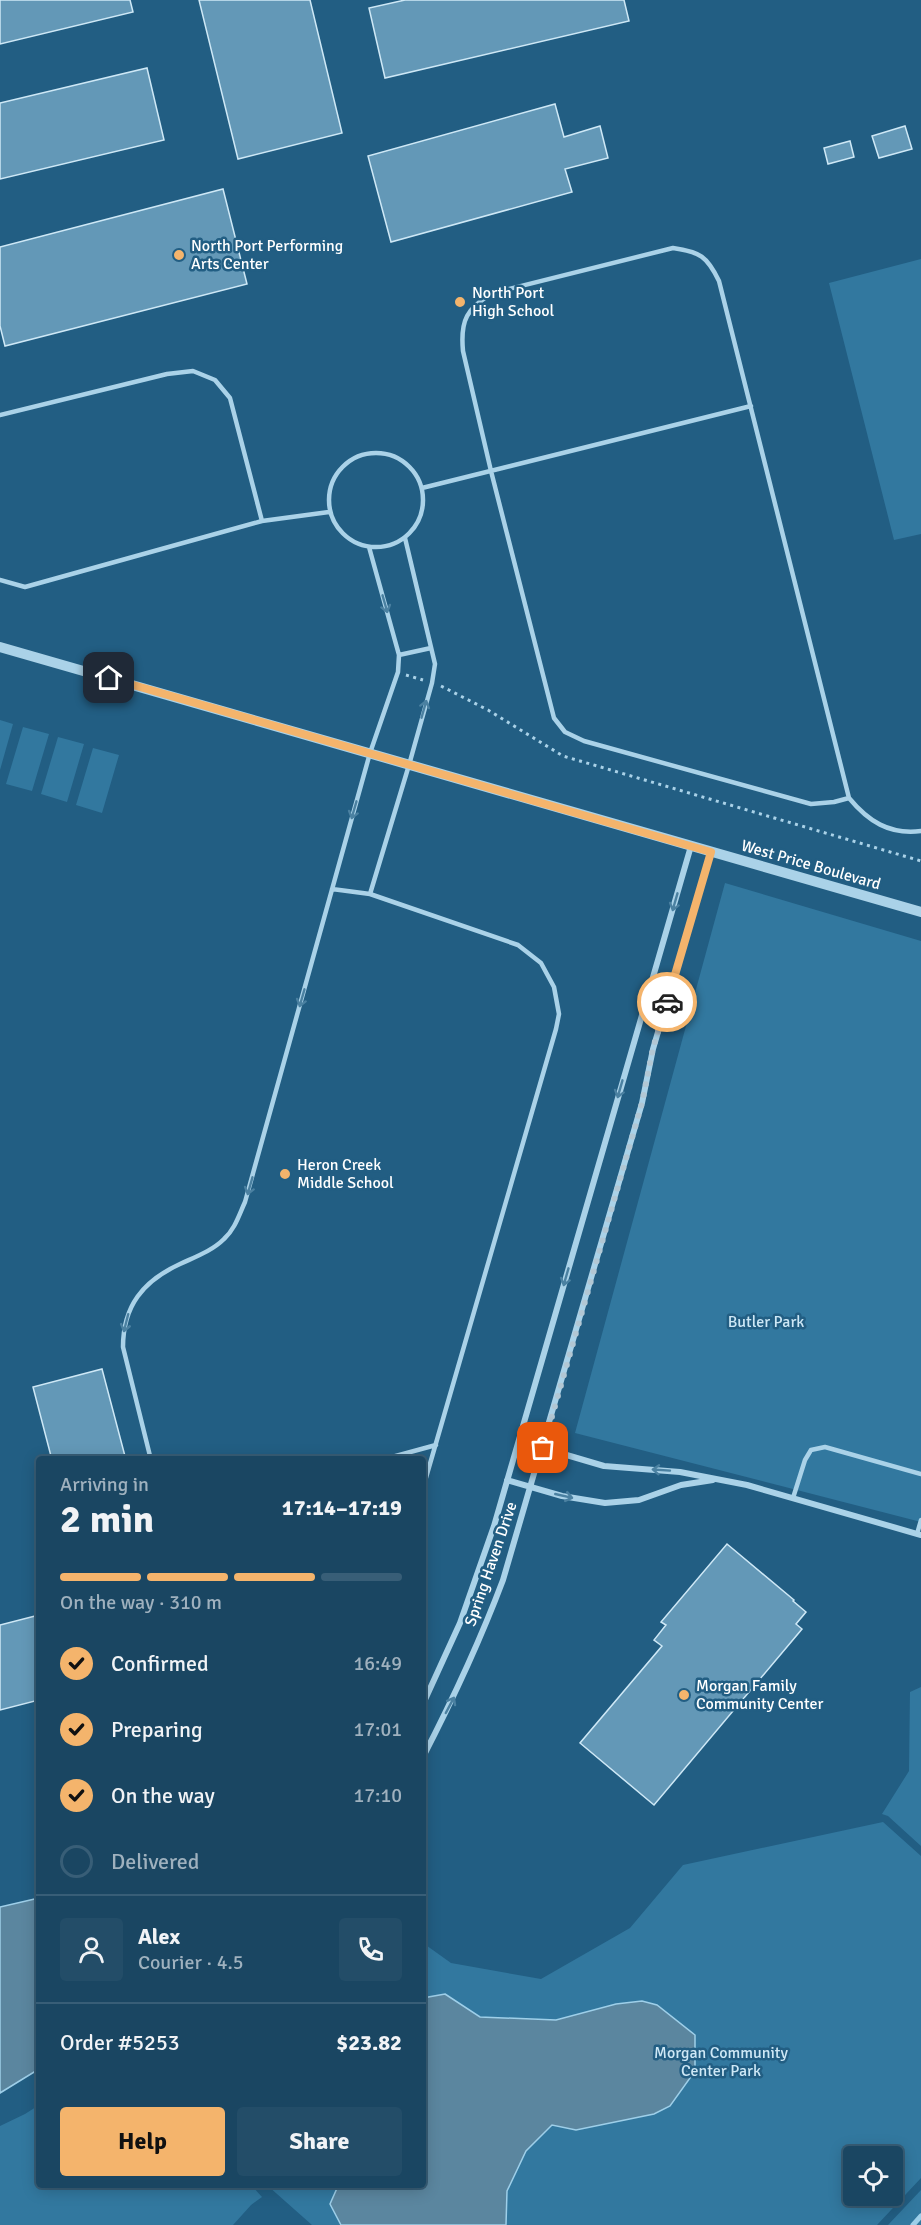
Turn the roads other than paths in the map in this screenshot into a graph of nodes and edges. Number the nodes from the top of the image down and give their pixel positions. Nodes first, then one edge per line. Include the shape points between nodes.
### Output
1 (751, 406) junction
2 (0, 415) edge
3 (491, 471) junction
4 (422, 488) junction
5 (329, 512) junction
6 (262, 521) junction
7 (405, 538) junction
8 (369, 547) junction
9 (0, 580) edge
10 (0, 647) edge
11 (431, 648) junction
12 (399, 656) junction
13 (370, 753) junction
14 (409, 765) junction
15 (849, 798) junction
16 (921, 831) edge
17 (691, 846) junction
18 (711, 852) junction
19 (332, 889) junction
20 (369, 894) junction
21 (921, 912) edge
22 (519, 1441) junction
23 (436, 1445) junction
24 (543, 1448) junction
25 (150, 1456) edge
26 (396, 1456) edge
27 (921, 1474) edge
28 (426, 1478) edge
29 (719, 1479) junction
30 (507, 1480) junction
31 (531, 1487) junction
32 (793, 1498) junction
33 (921, 1520) edge
34 (919, 1535) edge
35 (426, 1697) edge
36 (426, 1751) edge

1 - 3 lane
1 - 3 lane via 719,281 711,265 696,251 673,248 493,293 467,314 461,332
1 - 15 lane
2 - 6 lane via 193,371 215,380 230,398
3 - 4 lane
3 - 15 lane via 554,718 565,732 584,741 811,804
4 - 5 lane via 414,471 400,459 382,453 364,454 347,462 334,476 328,494
4 - 7 lane via 423,506 417,524
5 - 6 lane
5 - 8 lane via 338,529 352,542
6 - 9 lane via 25,587
7 - 8 lane via 388,546
7 - 11 lane
8 -> 12 lane
10 - 13 street, West Price Boulevard
11 - 12 lane
14 -> 11 lane via 432,683 435,664
12 - 13 lane via 398,672
13 - 14 street, West Price Boulevard
13 -> 19 lane
14 - 17 street, West Price Boulevard
14 - 20 lane
15 - 16 lane via 863,815 886,828 907,833
17 - 18 street, West Price Boulevard
17 -> 22 street, Spring Haven Drive
18 - 21 street, West Price Boulevard
18 - 24 street, Spring Haven Drive
19 - 20 lane
19 -> 25 lane via 245,1202 234,1227 210,1249 148,1284 129,1312 123,1330 123,1347
20 - 23 lane via 518,945 541,963 557,1000 556,1029
22 - 24 street
22 - 30 street, Spring Haven Drive
23 - 26 lane
23 - 28 lane
29 -> 24 street via 604,1466
24 - 31 street, Spring Haven Drive
27 - 32 lane via 825,1447 811,1450
31 -> 29 street via 614,1503
29 - 32 street
30 - 31 street
30 - 35 street, Spring Haven Drive via 460,1623
36 -> 31 street, Spring Haven Drive via 482,1635
32 - 34 street
33 - 34 lane

